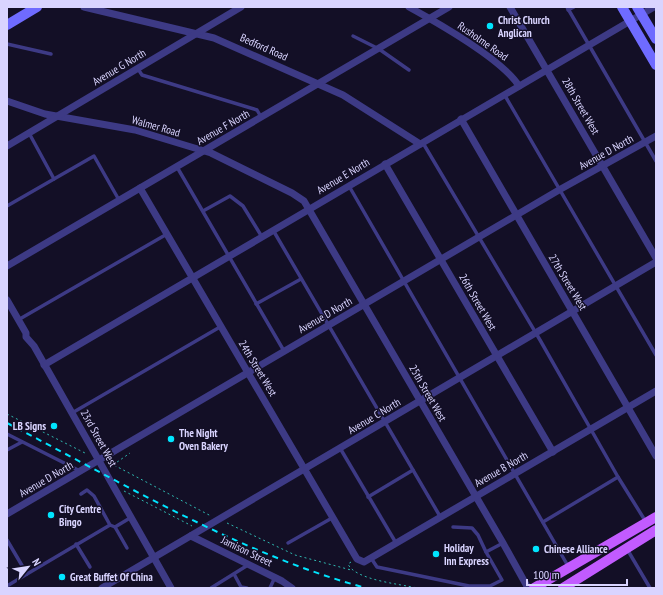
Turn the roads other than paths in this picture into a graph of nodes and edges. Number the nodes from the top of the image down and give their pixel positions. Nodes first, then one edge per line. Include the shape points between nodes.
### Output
1 (37, 7) edge
2 (84, 7) edge
3 (241, 7) edge
4 (409, 7) edge
5 (449, 7) edge
6 (510, 7) edge
7 (574, 7) edge
8 (622, 7) edge
9 (654, 7) edge
10 (568, 9) edge
11 (639, 11) edge
12 (430, 19) junction
13 (630, 21) junction
14 (7, 25) edge
15 (197, 33) junction
16 (353, 36) dead end
17 (656, 39) edge
18 (7, 44) edge
19 (589, 45) junction
20 (378, 49) junction
21 (51, 54) dead end
22 (656, 65) edge
23 (138, 68) junction
24 (409, 70) dead end
25 (547, 70) junction
26 (319, 83) junction
27 (519, 86) junction
28 (504, 94) junction
29 (7, 101) edge
30 (57, 116) junction
31 (261, 117) junction
32 (461, 119) junction
33 (29, 133) junction
34 (656, 136) edge
35 (421, 143) junction
36 (645, 143) junction
37 (7, 146) edge
38 (204, 151) junction
39 (656, 161) edge
40 (385, 164) junction
41 (602, 166) junction
42 (177, 167) junction
43 (54, 179) junction
44 (349, 186) junction
45 (140, 188) junction
46 (559, 190) junction
47 (119, 200) junction
48 (7, 206) edge
49 (309, 209) junction
50 (203, 212) junction
51 (516, 216) junction
52 (273, 230) junction
53 (166, 234) junction
54 (262, 237) junction
55 (480, 238) junction
56 (229, 256) junction
57 (656, 258) edge
58 (441, 260) junction
59 (656, 262) edge
60 (7, 266) edge
61 (192, 277) junction
62 (301, 279) junction
63 (404, 282) junction
64 (615, 286) junction
65 (7, 300) edge
66 (256, 304) junction
67 (365, 304) junction
68 (573, 311) junction
69 (18, 320) junction
70 (328, 326) junction
71 (220, 327) junction
72 (536, 333) junction
73 (284, 352) junction
74 (497, 355) junction
75 (656, 355) edge
76 (44, 365) junction
77 (248, 374) junction
78 (458, 378) junction
79 (656, 391) edge
80 (420, 401) junction
81 (628, 408) junction
82 (72, 413) junction
83 (385, 422) junction
84 (592, 429) junction
85 (7, 434) edge
86 (22, 442) junction
87 (340, 448) junction
88 (7, 450) edge
89 (553, 452) junction
90 (656, 456) edge
91 (100, 460) junction
92 (305, 469) junction
93 (413, 470) junction
94 (80, 472) junction
95 (515, 474) junction
96 (618, 477) junction
97 (81, 494) dead end
98 (368, 497) junction
99 (476, 497) junction
100 (7, 514) edge
101 (333, 517) junction
102 (130, 518) junction
103 (441, 518) junction
104 (652, 520) edge
105 (543, 522) junction
106 (110, 525) junction
107 (115, 527) junction
108 (453, 528) dead end
109 (656, 530) edge
110 (191, 536) junction
111 (7, 540) edge
112 (288, 543) dead end
113 (396, 543) junction
114 (503, 543) junction
115 (76, 544) junction
116 (127, 548) dead end
117 (626, 548) junction
118 (486, 552) junction
119 (589, 556) junction
120 (154, 558) junction
121 (371, 558) junction
122 (357, 559) joint
123 (248, 565) junction
124 (90, 567) dead end
125 (569, 567) junction
126 (27, 574) junction
127 (234, 574) junction
128 (275, 577) junction
129 (7, 586) edge
130 (242, 587) edge
131 (566, 587) edge
132 (102, 588) edge
133 (171, 588) edge
134 (211, 588) edge
135 (247, 588) edge
136 (270, 588) edge
137 (292, 588) edge
138 (528, 588) edge
139 (534, 588) edge
140 (650, 588) edge

1 - 14 street
2 - 15 street, Bedford Road
3 - 15 street, Avenue G North
4 - 12 street, Rusholme Road
5 - 12 street, Avenue F North
6 - 25 street, 28th Street West
7 - 10 lane
8 - 13 street
9 - 11 street, Avenue E North
10 - 19 lane
11 - 13 street, Avenue E North
11 - 17 street
12 - 20 street, Avenue F North
12 - 27 street, Rusholme Road via 512,75
13 - 19 street, Avenue E North
13 - 22 street
15 - 23 street, Avenue G North
15 - 26 street, Bedford Road
16 - 20 lane
18 - 21 lane
19 - 25 street, Avenue E North
19 - 36 lane
20 - 24 lane
20 - 26 street, Avenue F North
23 - 30 street, Avenue G North
23 - 31 lane via 142,75 256,110
25 - 27 street, Avenue E North
25 - 41 street, 28th Street West
26 - 31 street, Avenue F North
26 - 35 street, Bedford Road
27 - 28 street, Avenue E North
28 - 32 street, Avenue E North
28 - 46 lane
29 - 30 street, Walmer Road
30 - 33 street, Avenue G North
30 - 38 street, Walmer Road via 135,130
31 - 38 street, Avenue F North
32 - 35 street, Avenue E North
32 - 51 street, 27th Street West
33 - 37 street, Avenue G North
33 - 43 lane
34 - 36 street, Avenue D North
35 - 40 street, Avenue E North
35 - 55 lane
36 - 39 lane
36 - 41 street, Avenue D North
38 - 42 street, Avenue F North
38 - 49 street, Walmer Road via 292,193 304,201
40 - 44 street, Avenue E North
40 - 58 street, 26th Street West
41 - 46 street, Avenue D North
41 - 57 street, 28th Street West
42 - 45 street, Avenue F North
42 - 50 lane
43 - 47 lane via 94,156
43 - 48 lane
44 - 49 street, Avenue E North
44 - 63 lane
45 - 47 street, Avenue F North
45 - 53 street, 24th Street West
46 - 51 street, Avenue D North
46 - 64 lane
47 - 60 street, Avenue F North
49 - 52 street, Avenue E North
49 - 67 street, 25th Street West
50 - 54 lane via 230,196 243,206
50 - 56 lane
51 - 55 street, Avenue D North
51 - 68 street, 27th Street West
52 - 54 street, Avenue E North
52 - 62 lane
53 - 61 street, 24th Street West
53 - 69 lane
54 - 56 street, Avenue E North
55 - 58 street, Avenue D North
55 - 72 lane
56 - 61 street, Avenue E North
56 - 66 lane
58 - 63 street, Avenue D North
58 - 74 street, 26th Street West
59 - 64 street, Avenue C North
61 - 71 street, 24th Street West
61 - 76 street, Avenue E North
62 - 66 lane
62 - 70 lane
63 - 67 street, Avenue D North
63 - 78 lane
64 - 68 street, Avenue C North
64 - 75 lane
65 - 69 street, 23rd Street West
66 - 73 lane
67 - 70 street, Avenue D North
67 - 80 street, 25th Street West
68 - 72 street, Avenue C North
68 - 81 street, 27th Street West
69 - 76 street, 23rd Street West
70 - 73 street, Avenue D North
70 - 83 lane
71 - 77 street, 24th Street West
71 - 82 lane
72 - 74 street, Avenue C North
72 - 84 lane
73 - 77 street, Avenue D North
74 - 78 street, Avenue C North
74 - 89 street, 26th Street West
76 - 82 street, 23rd Street West
77 - 91 street, Avenue D North
77 - 92 street, 24th Street West
78 - 80 street, Avenue C North
78 - 95 lane
79 - 81 street, Avenue B North
80 - 83 street, Avenue C North
80 - 99 street, 25th Street West
81 - 84 street, Avenue B North
81 - 90 street, 27th Street West
82 - 91 street, 23rd Street West
83 - 87 street, Avenue C North
83 - 93 lane
84 - 89 street, Avenue B North
84 - 96 lane
85 - 86 lane
86 - 88 lane
86 - 94 lane
87 - 92 street, Avenue C North
87 - 98 lane
89 - 95 street, Avenue B North
91 - 94 street, Avenue D North
91 - 102 street, 23rd Street West
92 - 101 street, 24th Street West
92 - 110 street, Avenue C North
93 - 98 lane
93 - 103 lane
94 - 100 street, Avenue D North
95 - 99 street, Avenue B North
95 - 105 lane
96 - 104 lane
96 - 105 lane
97 - 106 lane via 87,490 94,496
98 - 113 lane
99 - 103 street, Avenue B North
99 - 114 street, 25th Street West
101 - 112 lane
101 - 122 street, 24th Street West
102 - 107 lane
102 - 120 street, 23rd Street West
103 - 113 street, Avenue B North
104 - 119 main road
105 - 125 lane
106 - 107 lane
106 - 115 lane
107 - 116 lane
108 - 118 lane via 472,528
109 - 117 main road
110 - 120 street, Avenue C North
110 - 123 street, Jamison Street
111 - 126 lane
113 - 121 street, Avenue B North
114 - 118 lane
114 - 138 street, 25th Street West
115 - 124 lane
115 - 126 lane
117 - 131 main road
117 - 140 lane
118 - 121 lane via 502,580 490,586 469,586 377,567
119 - 125 main road
119 - 131 main road via 592,564
120 - 132 street, Avenue C North
120 - 133 street, 23rd Street West
121 - 122 street, Avenue B North via 364,562
123 - 127 lane
123 - 128 street, Jamison Street
125 - 139 main road
126 - 129 lane
127 - 130 lane
127 - 134 lane
128 - 136 lane
128 - 137 street, Jamison Street
130 - 135 lane

